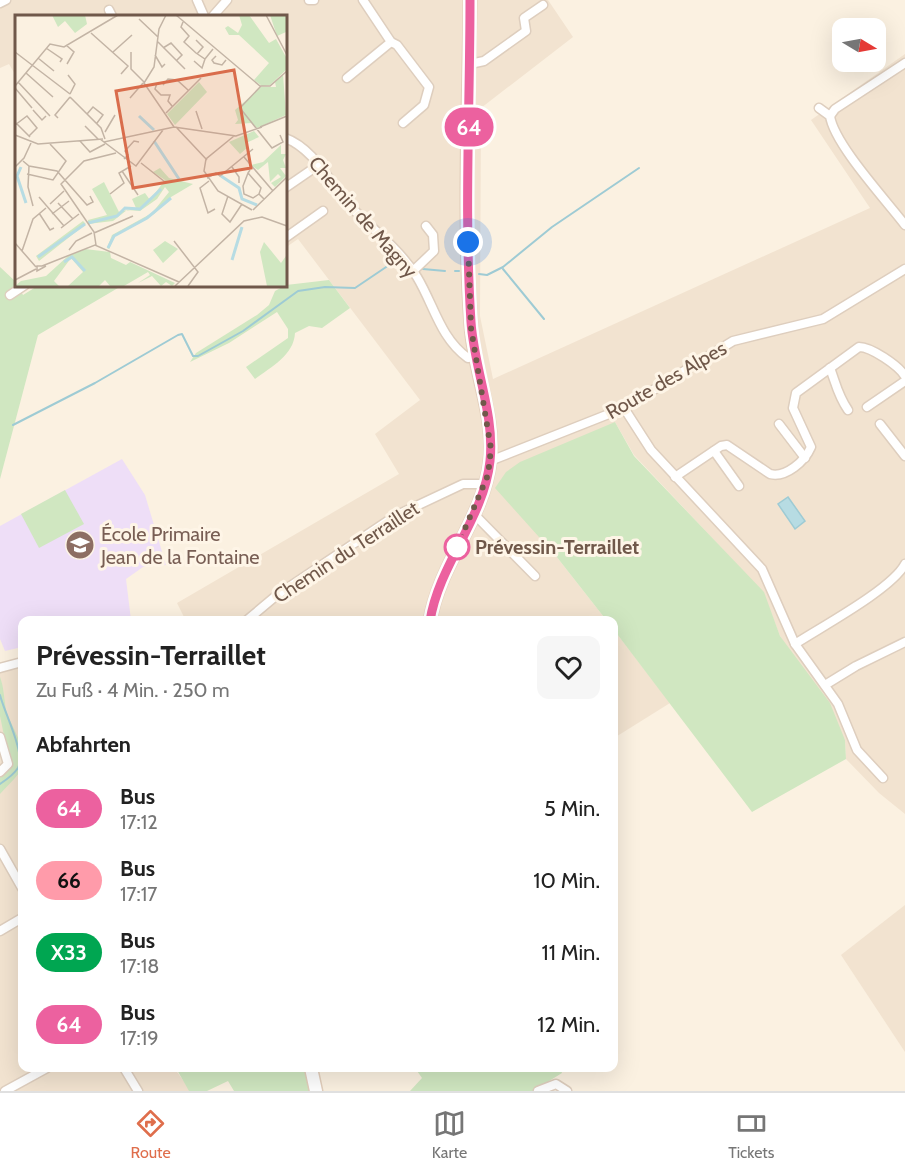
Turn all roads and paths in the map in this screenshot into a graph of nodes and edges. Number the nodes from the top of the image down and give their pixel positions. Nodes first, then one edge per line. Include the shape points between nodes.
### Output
1 (6, 0) edge
2 (197, 0) edge
3 (227, 0) edge
4 (309, 0) edge
5 (314, 0) edge
6 (363, 0) edge
7 (470, 0) edge
8 (0, 3) edge
9 (543, 5) dead end
10 (204, 15) edge
11 (214, 15) edge
12 (391, 42) junction
13 (905, 63) edge
14 (470, 64) junction
15 (347, 78) dead end
16 (819, 108) dead end
17 (830, 116) junction
18 (403, 123) dead end
19 (286, 139) edge
20 (317, 166) junction
21 (286, 187) edge
22 (323, 211) dead end
23 (905, 225) edge
24 (426, 226) dead end
25 (286, 237) edge
26 (905, 269) edge
27 (413, 271) junction
28 (23, 286) edge
29 (10, 294) dead end
30 (475, 357) junction
31 (830, 368) junction
32 (905, 376) edge
33 (905, 381) edge
34 (867, 407) dead end
35 (624, 408) junction
36 (848, 410) dead end
37 (779, 424) dead end
38 (880, 424) dead end
39 (714, 451) junction
40 (905, 456) edge
41 (806, 458) junction
42 (490, 461) junction
43 (675, 477) junction
44 (485, 483) junction
45 (739, 486) dead end
46 (473, 513) junction
47 (905, 564) edge
48 (447, 568) junction
49 (535, 576) dead end
50 (252, 616) edge
51 (431, 616) edge
52 (437, 616) edge
53 (905, 642) edge
54 (795, 644) junction
55 (18, 663) edge
56 (1, 665) edge
57 (825, 685) junction
58 (0, 737) edge
59 (0, 772) edge
60 (883, 778) dead end
61 (0, 849) edge
62 (18, 881) edge
63 (18, 920) edge
64 (0, 931) edge
65 (41, 1072) edge
66 (126, 1072) edge
67 (312, 1072) edge
68 (321, 1072) edge
69 (20, 1087) edge
70 (6, 1091) edge
71 (138, 1091) edge
72 (316, 1091) edge
73 (324, 1091) edge
74 (538, 1091) edge
75 (567, 1091) edge

1 - 8 street
2 - 10 street
3 - 11 street
4 - 5 street
6 - 12 street
7 - 14 main road
9 - 14 street via 524,18 526,31 484,61
12 - 15 street
12 - 18 street via 398,45 429,87 424,105
13 - 17 street
14 - 30 main road via 468,284
16 - 17 street
17 - 23 street via 831,125 858,166
19 - 20 street, Chemin de Magny via 303,148
20 - 21 street
20 - 27 street, Chemin de Magny
22 - 25 street
24 - 27 street via 433,235 434,251
26 - 35 street, Route des Alpes via 823,319 733,341
27 - 30 street, Chemin de Magny via 446,335 457,350 468,358
28 - 29 street
30 - 42 main road via 490,429
31 - 32 street via 864,347
31 - 36 street via 837,394
31 - 41 street via 796,393 792,401 795,416 811,441
33 - 34 street
35 - 42 street, Route des Alpes
35 - 43 street via 651,450
37 - 41 street
38 - 40 street
39 - 41 street via 727,445 778,476
39 - 43 street
39 - 45 street
42 - 44 main road
43 - 54 street via 762,569
44 - 46 main road
44 - 50 street, Chemin du Terraillet via 463,484 395,516
46 - 48 main road
46 - 49 street
47 - 54 street via 883,587
48 - 51 main road
48 - 52 main road
53 - 57 street
54 - 57 street
55 - 56 street
57 - 60 street via 838,704 852,740
58 - 59 street via 8,760
61 - 62 street
63 - 64 street
65 - 69 street
66 - 71 street
67 - 72 main road
68 - 73 main road
69 - 70 street
74 - 75 street via 556,1084

